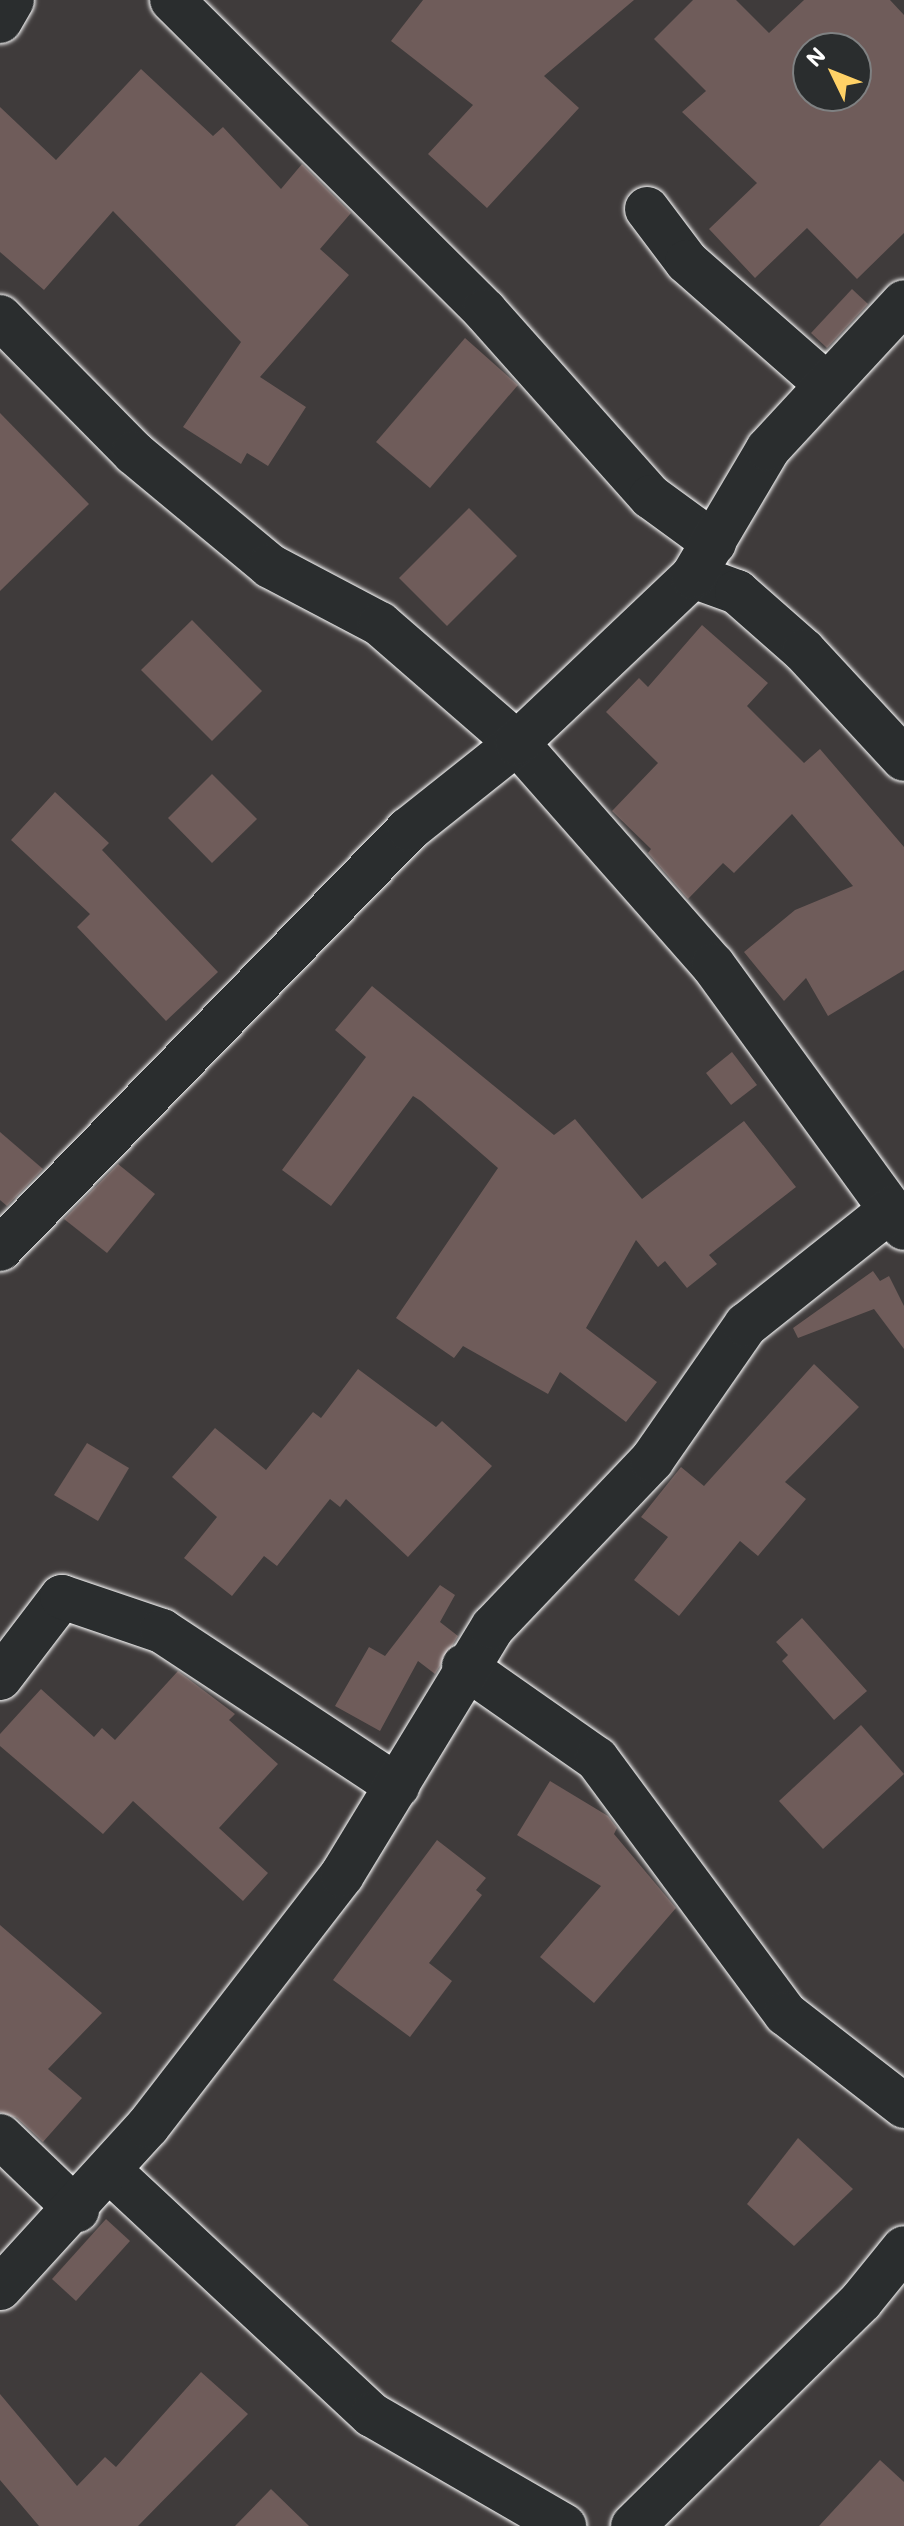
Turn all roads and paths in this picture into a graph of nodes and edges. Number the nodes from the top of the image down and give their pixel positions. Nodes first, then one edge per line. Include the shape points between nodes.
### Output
1 (12, 0) edge
2 (172, 0) edge
3 (0, 21) edge
4 (647, 209) dead end
5 (904, 302) edge
6 (0, 317) edge
7 (826, 384) junction
8 (704, 559) junction
9 (517, 743) junction
10 (904, 759) edge
11 (898, 1218) edge
12 (0, 1249) edge
13 (464, 1666) junction
14 (0, 1678) edge
15 (397, 1786) junction
16 (904, 2106) edge
17 (0, 2136) edge
18 (110, 2171) junction
19 (77, 2210) junction
20 (904, 2248) edge
21 (0, 2288) edge
22 (564, 2526) edge
23 (633, 2526) edge

1 - 3 street
2 - 8 street via 485,311
4 - 7 street via 687,262
5 - 7 street
6 - 9 street via 134,453 270,566 380,624
7 - 8 street via 768,449
8 - 9 street
8 - 10 street via 804,651
9 - 11 street via 713,965
9 - 12 street via 409,829
11 - 13 street via 746,1325 652,1460 537,1574
13 - 15 street
13 - 16 street via 597,1759 786,2014
14 - 15 street via 62,1597 162,1631
15 - 18 street via 342,1875
17 - 19 street
18 - 19 street
18 - 22 street via 372,2415
19 - 21 street
20 - 23 street via 861,2301

